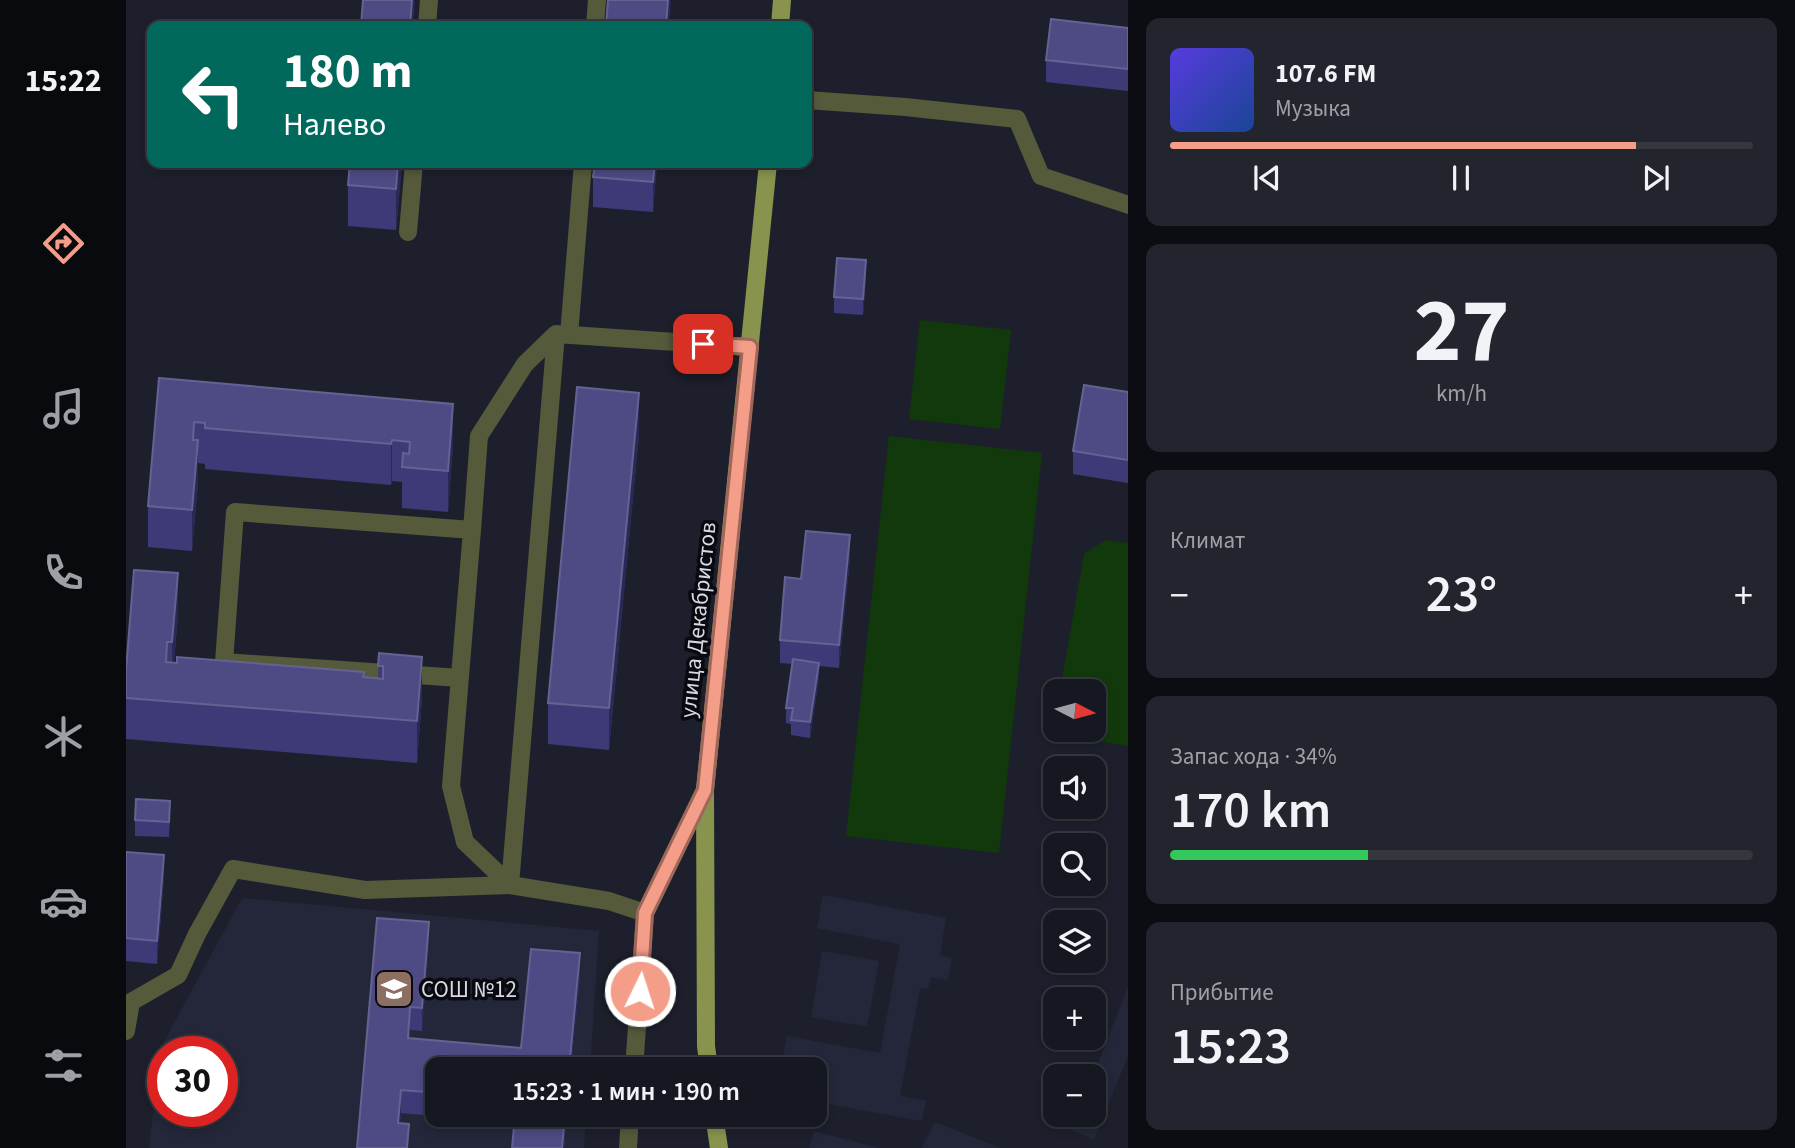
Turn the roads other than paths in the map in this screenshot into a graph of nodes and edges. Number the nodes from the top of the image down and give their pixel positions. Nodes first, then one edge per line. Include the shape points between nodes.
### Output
1 (429, 0) edge
2 (597, 0) edge
3 (782, 0) edge
4 (427, 21) edge
5 (595, 21) edge
6 (780, 21) edge
7 (812, 100) edge
8 (414, 168) edge
9 (582, 168) edge
10 (768, 168) edge
11 (1128, 205) edge
12 (408, 232) dead end
13 (563, 335) junction
14 (750, 347) junction
15 (472, 530) junction
16 (460, 678) junction
17 (705, 790) junction
18 (510, 885) junction
19 (645, 913) junction
20 (126, 1031) edge
21 (635, 1057) edge
22 (707, 1057) edge
23 (630, 1127) edge
24 (716, 1127) edge
25 (628, 1148) edge
26 (719, 1148) edge

1 - 4 street
2 - 5 street
3 - 6 main road
7 - 11 street via 1017,119 1041,176
8 - 12 street
9 - 13 street
10 - 14 main road, улица Декабристов
13 - 14 street
13 - 15 street via 525,364 479,436
13 - 18 street
14 - 17 main road, улица Декабристов
15 - 16 street
15 - 16 street via 235,512 224,662
16 - 18 street via 451,786 465,842
17 - 19 street, улица Декабристов
17 - 22 main road
18 - 19 street via 609,901
18 - 20 street via 365,890 233,869 178,975 131,1002
19 - 21 street, улица Декабристов
23 - 25 street
24 - 26 main road

